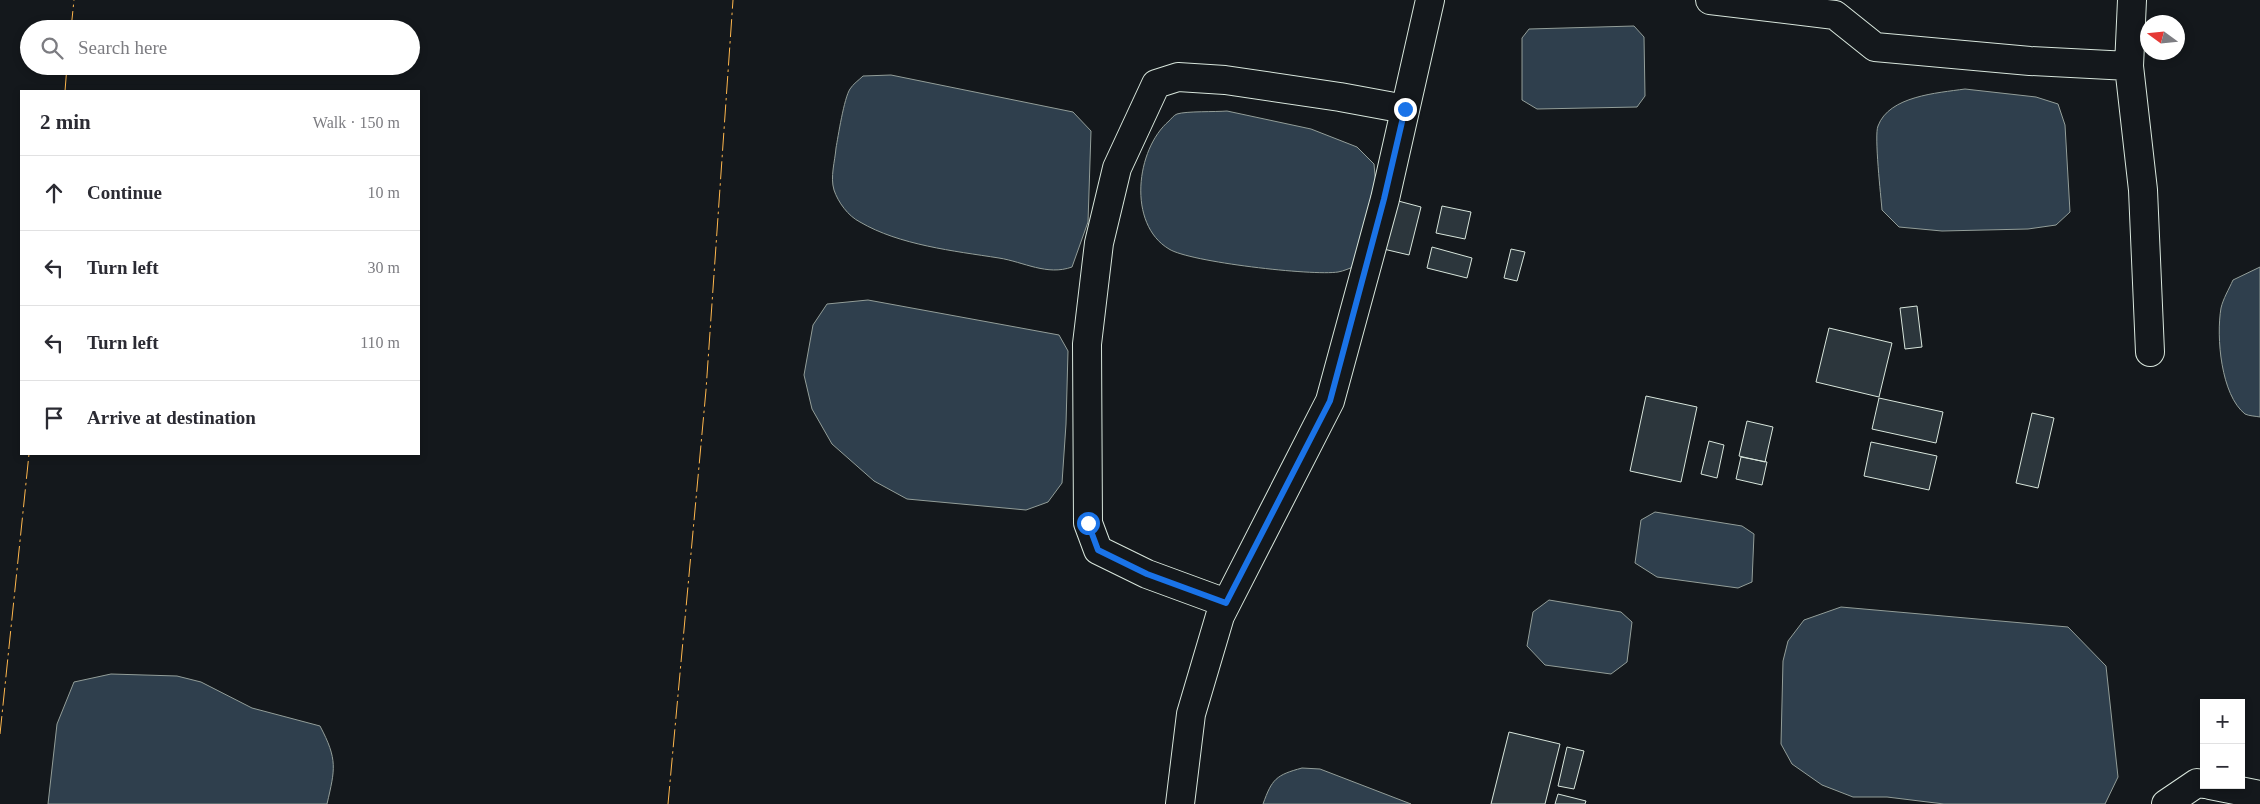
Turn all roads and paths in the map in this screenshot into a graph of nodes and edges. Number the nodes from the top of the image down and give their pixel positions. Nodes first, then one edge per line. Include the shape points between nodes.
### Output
1 (1430, 0) edge
2 (1710, 0) edge
3 (2132, 0) edge
4 (2129, 66) junction
5 (1405, 109) junction
6 (2150, 352) dead end
7 (1226, 603) junction
8 (2200, 783) edge
9 (2230, 789) edge
10 (2260, 795) edge
11 (1180, 804) edge
12 (2166, 804) edge

1 - 5 street
2 - 4 street via 1835,15 1875,47
3 - 4 street
4 - 6 street via 2144,190
5 - 7 street via 1330,401
5 - 7 street via 1225,80 1178,77 1156,84 1117,168 1099,243 1087,344 1088,523 1098,550 1147,574
7 - 11 street via 1191,714
8 - 12 street
9 - 10 street

